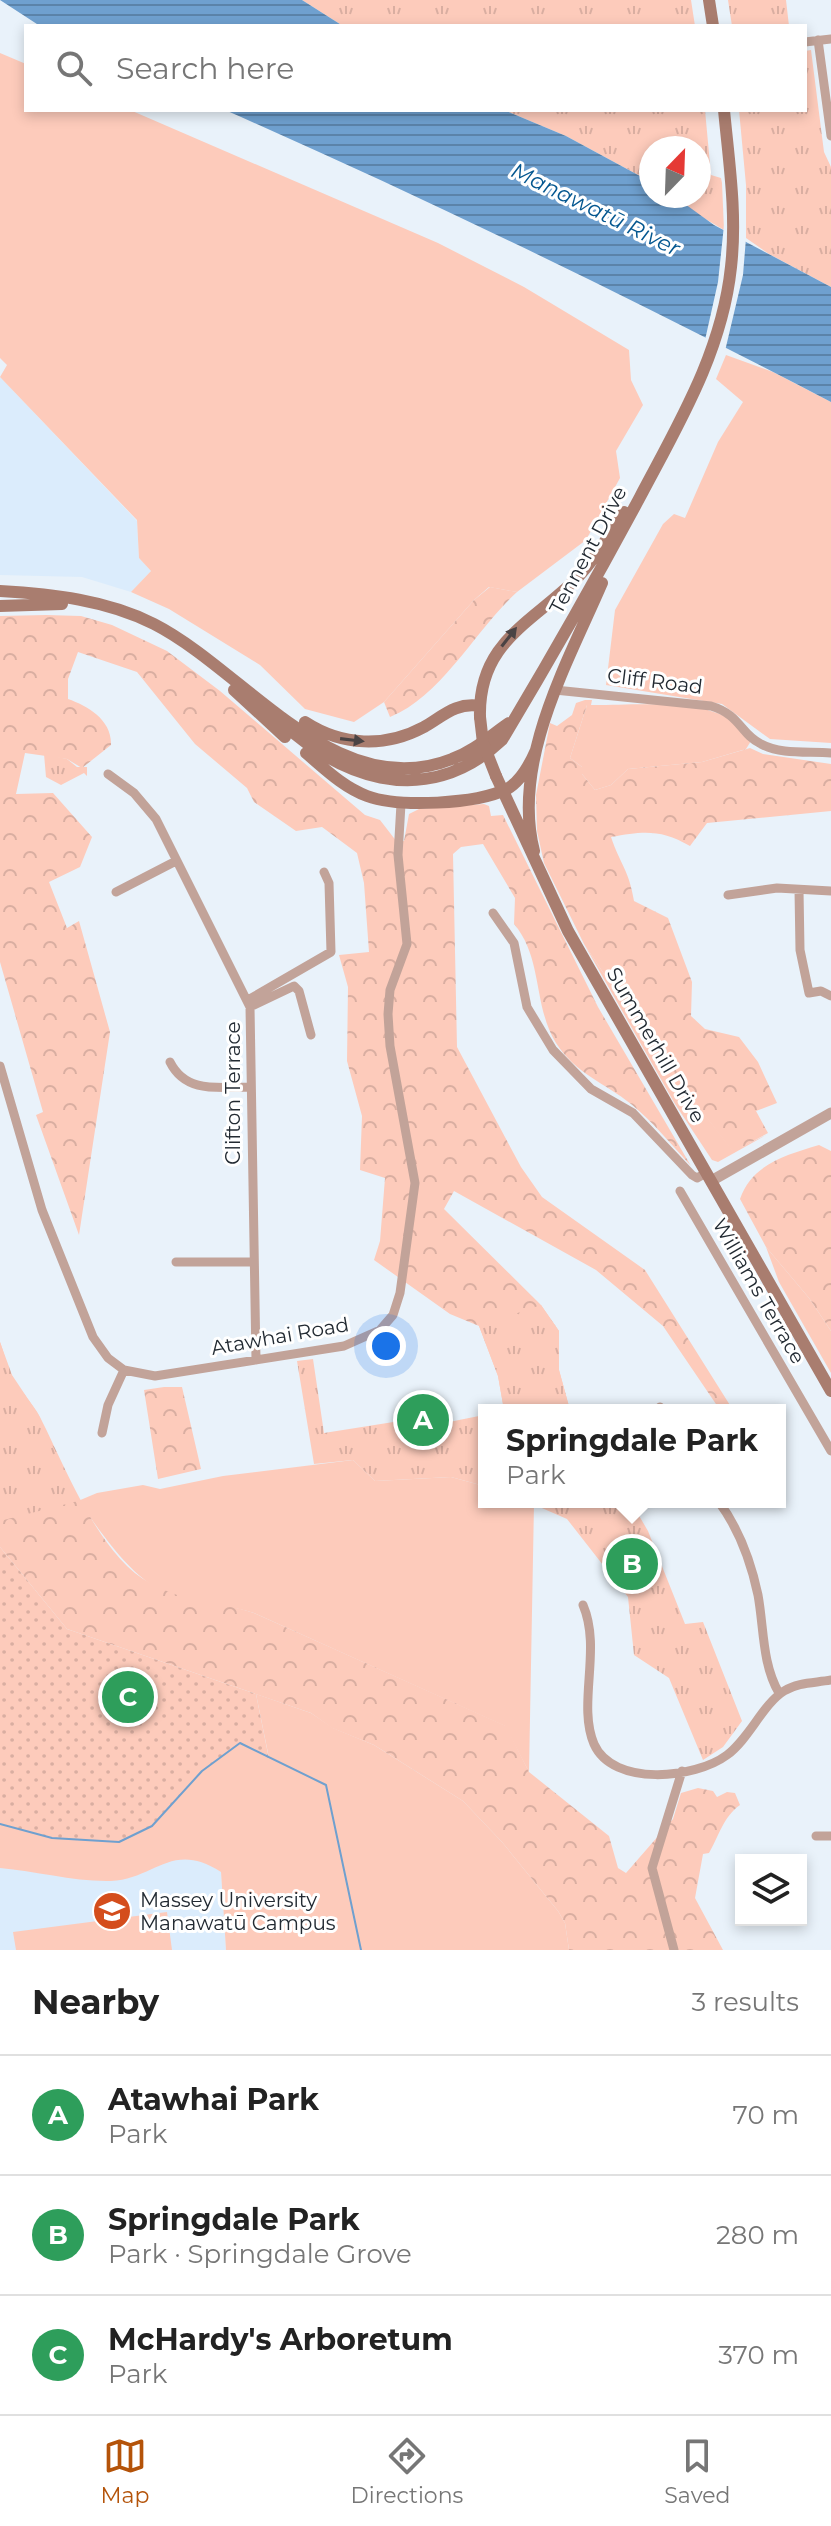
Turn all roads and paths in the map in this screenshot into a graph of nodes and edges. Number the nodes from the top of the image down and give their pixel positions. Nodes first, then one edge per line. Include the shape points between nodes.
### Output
1 (709, 0) edge
2 (713, 24) edge
3 (831, 39) edge
4 (818, 40) junction
5 (807, 42) edge
6 (724, 112) edge
7 (831, 136) edge
8 (663, 453) junction
9 (634, 508) junction
10 (0, 591) edge
11 (0, 606) edge
12 (109, 606) junction
13 (211, 663) junction
14 (555, 690) junction
15 (480, 711) junction
16 (536, 750) junction
17 (831, 753) edge
18 (108, 774) dead end
19 (503, 790) junction
20 (401, 804) junction
21 (176, 861) junction
22 (324, 872) dead end
23 (540, 873) junction
24 (799, 890) junction
25 (831, 891) edge
26 (116, 892) dead end
27 (728, 895) dead end
28 (493, 913) dead end
29 (831, 996) edge
30 (249, 1004) junction
31 (311, 1035) dead end
32 (170, 1062) dead end
33 (0, 1066) edge
34 (250, 1087) junction
35 (831, 1113) edge
36 (709, 1177) junction
37 (680, 1191) dead end
38 (176, 1262) dead end
39 (253, 1262) junction
40 (256, 1360) junction
41 (124, 1370) junction
42 (831, 1391) edge
43 (102, 1433) dead end
44 (831, 1451) edge
45 (722, 1508) edge
46 (583, 1605) dead end
47 (831, 1680) edge
48 (779, 1693) junction
49 (682, 1771) junction
50 (816, 1836) dead end
51 (831, 1836) edge
52 (674, 1950) edge

1 - 2 main road
3 - 4 street
4 - 5 street
4 - 7 street
6 - 8 main road, Tennent Drive via 733,226 725,303 693,398
8 - 9 main road, Tennent Drive
15 -> 8 main road via 492,661 504,643 520,623 588,567
9 - 13 main road, Tennent Drive via 502,740 477,759 435,776 402,780 363,774 325,758
9 - 14 main road
10 - 12 main road, Tennent Drive
11 - 12 main road, Tennent Drive
12 - 13 main road, Tennent Drive via 156,625
13 -> 15 main road via 316,729 355,742 406,735 457,707
13 - 20 main road via 251,708 336,778 366,795
14 - 16 main road
14 - 17 street, Cliff Road via 711,706 731,714 762,745
15 - 19 main road, Summerhill Drive, bridge via 483,743
16 - 19 main road via 518,780
16 - 23 main road via 530,816
18 - 21 street, Clifton Terrace via 151,810
19 - 20 main road
19 - 23 main road, Summerhill Drive
20 - 40 street, Atawhai Road via 398,855 407,944 390,990 388,1014 415,1183 400,1293 393,1315 370,1336 344,1346
21 - 26 street
21 - 30 street, Clifton Terrace
22 - 30 street via 329,883 331,952
23 - 36 main road, Summerhill Drive
24 - 25 street
24 - 27 street
24 - 29 street via 800,950 809,993
28 - 36 street via 514,943 527,1007 553,1050 591,1089 633,1113 694,1177
30 - 31 street via 294,986
30 - 34 street, Clifton Terrace
32 - 34 street via 178,1076 196,1086
33 - 41 street via 42,1210 72,1287 93,1337
34 - 39 street, Clifton Terrace
35 - 36 street
36 - 42 main road, Summerhill Drive
37 - 44 street, Williams Terrace
38 - 39 street
39 - 40 street, Clifton Terrace
40 - 41 street, Atawhai Road via 155,1376
41 - 43 street
45 - 48 street via 746,1551 769,1672
46 - 49 street via 591,1625 591,1733 599,1753 631,1772
47 - 48 street via 794,1685
48 - 49 street via 726,1756
49 - 52 street via 652,1868
50 - 51 street

